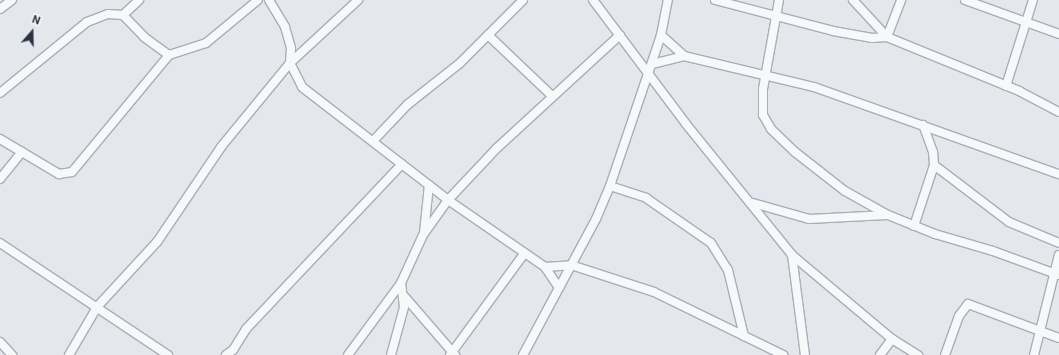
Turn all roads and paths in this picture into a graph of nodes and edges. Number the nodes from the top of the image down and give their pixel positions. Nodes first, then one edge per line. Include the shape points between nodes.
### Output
1 (12, 0) edge
2 (139, 0) edge
3 (258, 0) edge
4 (269, 0) edge
5 (358, 0) edge
6 (523, 0) edge
7 (593, 0) edge
8 (668, 0) edge
9 (715, 0) edge
10 (779, 0) edge
11 (853, 0) edge
12 (901, 0) edge
13 (965, 0) edge
14 (1033, 0) edge
15 (0, 10) edge
16 (123, 15) junction
17 (775, 18) junction
18 (1026, 22) junction
19 (1059, 34) edge
20 (488, 35) junction
21 (620, 35) junction
22 (661, 35) junction
23 (886, 37) junction
24 (169, 55) junction
25 (684, 56) junction
26 (290, 63) junction
27 (652, 64) junction
28 (649, 73) junction
29 (754, 73) junction
30 (766, 75) junction
31 (1006, 86) junction
32 (763, 89) junction
33 (0, 93) edge
34 (552, 96) junction
35 (1059, 112) edge
36 (923, 125) junction
37 (0, 139) edge
38 (373, 140) junction
39 (22, 152) junction
40 (402, 164) junction
41 (934, 165) junction
42 (1059, 174) edge
43 (0, 179) edge
44 (429, 185) junction
45 (610, 186) junction
46 (448, 200) junction
47 (753, 203) junction
48 (888, 214) junction
49 (914, 226) junction
50 (423, 235) junction
51 (0, 243) edge
52 (1059, 243) edge
53 (524, 254) junction
54 (792, 255) junction
55 (1059, 255) edge
56 (571, 266) junction
57 (545, 267) junction
58 (1056, 274) edge
59 (401, 282) junction
60 (560, 288) junction
61 (405, 297) junction
62 (97, 307) junction
63 (1041, 332) junction
64 (744, 336) junction
65 (1059, 338) edge
66 (892, 339) junction
67 (0, 342) edge
68 (453, 354) edge
69 (12, 355) edge
70 (70, 355) edge
71 (168, 355) edge
72 (226, 355) edge
73 (348, 355) edge
74 (391, 355) edge
75 (523, 355) edge
76 (783, 355) edge
77 (806, 355) edge
78 (880, 355) edge
79 (918, 355) edge
80 (945, 355) edge
81 (1034, 355) edge

1 - 15 street
2 - 16 street
3 - 24 street via 206,43
4 - 26 street via 285,27 291,48
5 - 26 street
6 - 20 street
7 - 21 street
8 - 22 street
9 - 17 street
10 - 17 street
11 - 23 street
12 - 23 street
13 - 18 street
14 - 18 street
16 - 24 street via 144,37
16 - 33 street via 108,14 87,22
17 - 23 street via 872,38
17 - 30 street
18 - 19 street
18 - 31 street
20 - 34 street
20 - 38 street via 460,63 407,105
21 - 28 street
21 - 34 street
22 - 25 street
22 - 27 street
23 - 31 street
24 - 39 street via 72,172 59,174
25 - 27 street
25 - 29 street
26 - 38 street via 302,86
26 - 62 street via 221,148 157,242
27 - 28 street
28 - 45 street
28 - 47 street
29 - 30 street
29 - 32 street
30 - 32 street
30 - 36 street via 814,87
31 - 35 street
32 - 48 street via 763,115 771,129 834,184
34 - 46 street
36 - 41 street via 931,146
36 - 42 street
37 - 39 street
38 - 40 street
39 - 43 street
40 - 44 street
40 - 72 street via 246,329 233,350
41 - 49 street
41 - 52 street via 1009,222
44 - 46 street
44 - 50 street
45 - 56 street
45 - 64 street via 646,198 711,243 728,270
46 - 50 street
46 - 53 street
47 - 48 street via 808,219
47 - 54 street
48 - 49 street
49 - 58 street
50 - 59 street
51 - 62 street
53 - 57 street
53 - 68 street
54 - 66 street
54 - 77 street
55 - 58 street
56 - 57 street
56 - 60 street
56 - 64 street via 654,292
57 - 60 street
58 - 63 street
59 - 61 street
59 - 73 street
60 - 75 street
61 - 68 street
61 - 74 street via 403,315
62 - 70 street
62 - 71 street
63 - 65 street
63 - 80 street via 968,304 959,316
63 - 81 street
64 - 76 street
66 - 78 street
66 - 79 street
67 - 69 street

